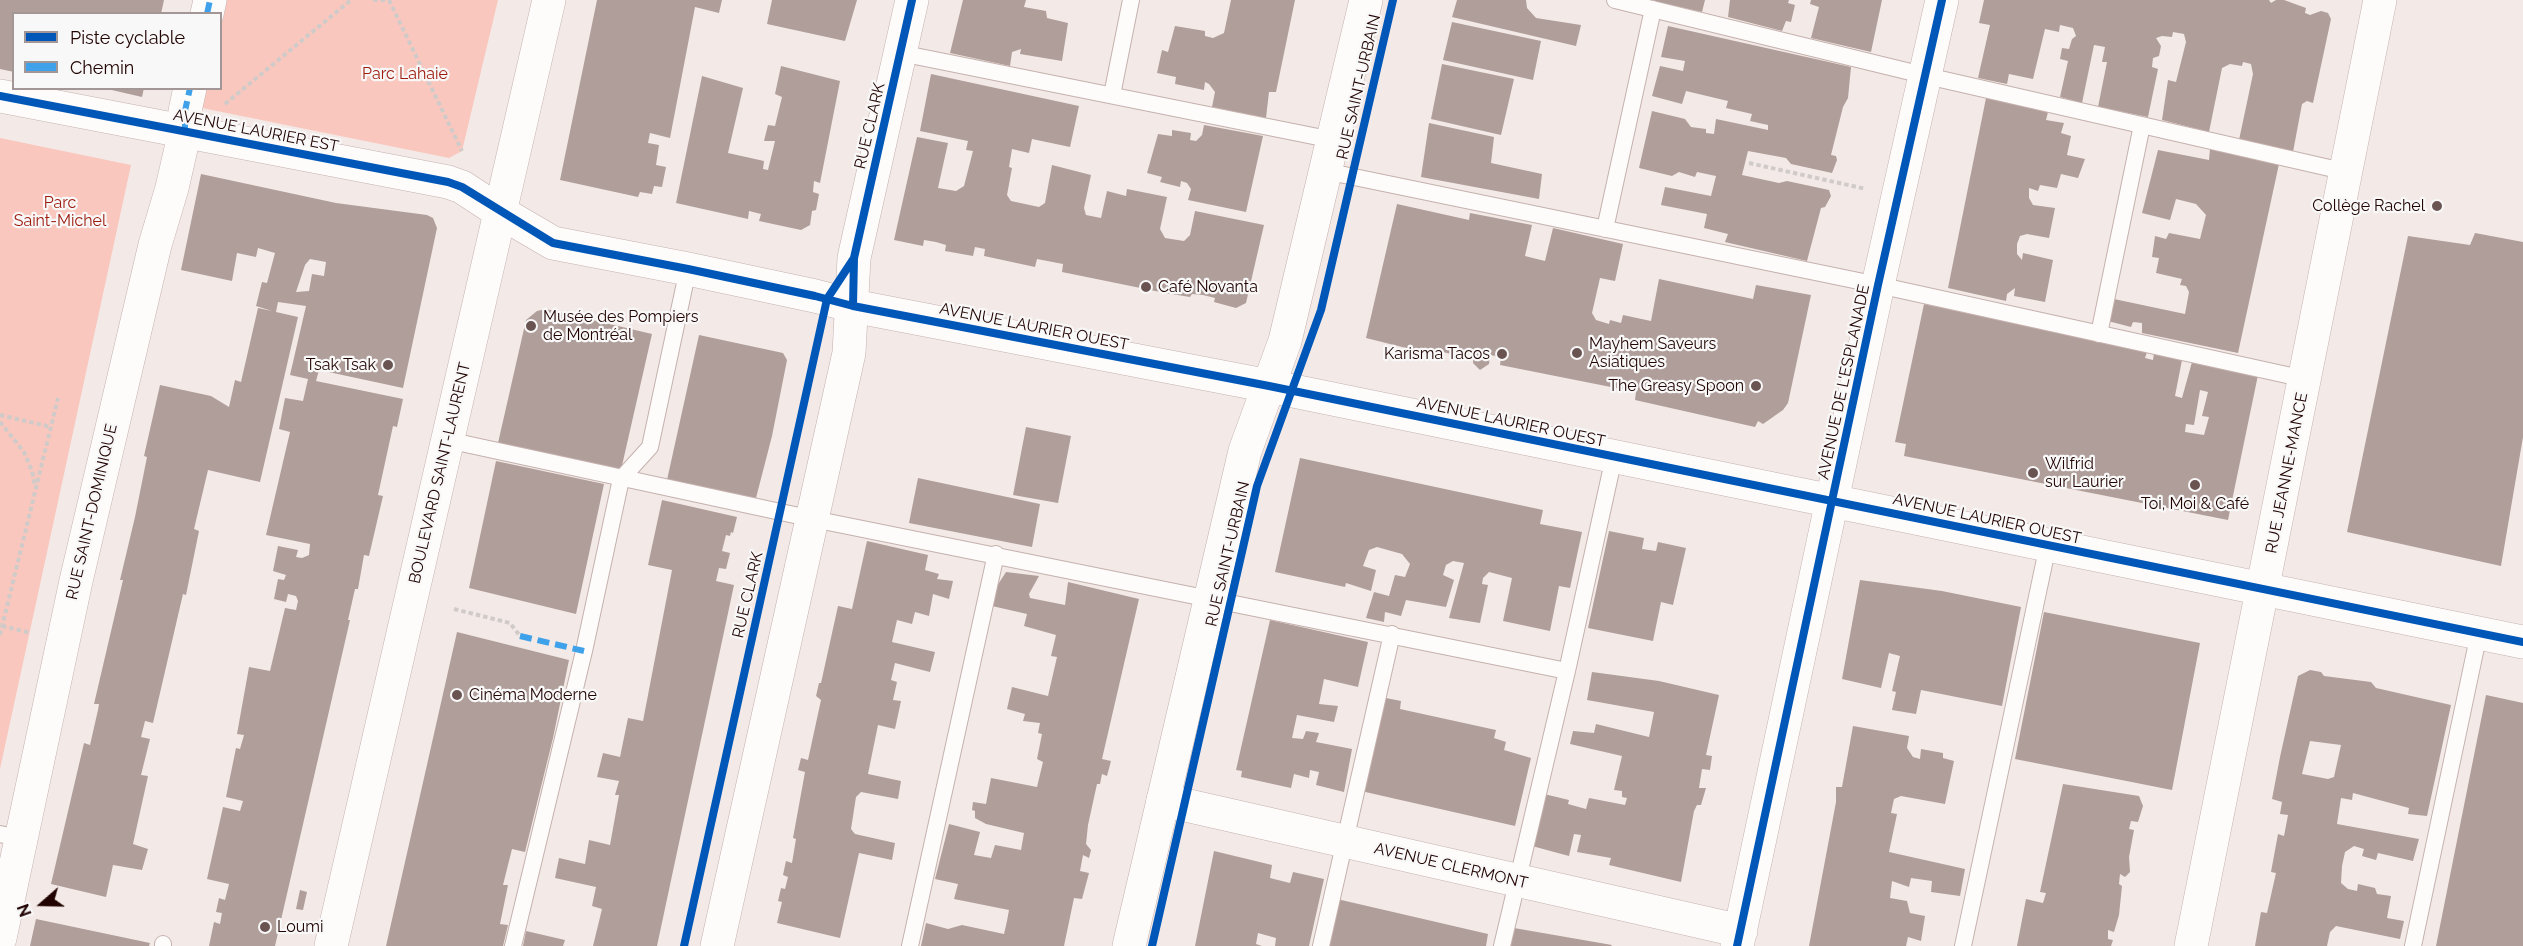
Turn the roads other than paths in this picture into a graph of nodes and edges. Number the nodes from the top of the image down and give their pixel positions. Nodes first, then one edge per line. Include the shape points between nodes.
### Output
1 (549, 0) edge
2 (912, 0) edge
3 (1131, 0) edge
4 (1366, 0) edge
5 (1615, 0) edge
6 (1942, 0) edge
7 (2380, 0) edge
8 (1653, 9) junction
9 (900, 53) junction
10 (1927, 76) junction
11 (190, 90) edge
12 (1112, 95) junction
13 (0, 96) edge
14 (2142, 125) junction
15 (184, 131) junction
16 (1333, 140) junction
17 (1325, 171) junction
18 (2347, 172) junction
19 (500, 212) junction
20 (1605, 229) junction
21 (688, 269) junction
22 (1878, 285) junction
23 (852, 306) junction
24 (2099, 334) junction
25 (2305, 379) junction
26 (1269, 386) junction
27 (447, 440) junction
28 (1614, 457) junction
29 (621, 478) junction
30 (1832, 501) junction
31 (813, 519) junction
32 (2048, 545) junction
33 (996, 554) junction
34 (2263, 589) junction
35 (1210, 599) junction
36 (2479, 633) junction
37 (1392, 634) junction
38 (2523, 642) edge
39 (1567, 671) junction
40 (1163, 800) junction
41 (10, 836) edge
42 (1344, 843) junction
43 (1517, 881) junction
44 (0, 938) edge
45 (1739, 939) edge
46 (331, 946) edge
47 (513, 946) edge
48 (717, 946) edge
49 (910, 946) edge
50 (1129, 946) edge
51 (1321, 946) edge
52 (1502, 946) edge
53 (1963, 946) edge
54 (2191, 946) edge
55 (2414, 946) edge

1 - 19 street, BOULEVARD SAINT-LAURENT
2 - 9 street, RUE CLARK
3 - 12 lane
4 - 16 street, RUE SAINT-URBAIN
5 - 8 lane
6 - 10 street, AVENUE DE L'ESPLANADE
7 - 18 street, RUE JEANNE-MANCE
8 - 10 lane
8 - 20 lane
9 - 12 lane
9 - 23 street, RUE CLARK via 854,258
10 - 14 lane
10 - 22 street, AVENUE DE L'ESPLANADE
11 - 15 street, RUE SAINT-DOMINIQUE
12 - 16 lane
13 - 15 street, AVENUE LAURIER EST
14 - 18 lane
14 - 24 lane
15 - 19 street, AVENUE LAURIER EST via 448,182
15 - 41 street, RUE SAINT-DOMINIQUE via 79,570
16 - 17 street, RUE SAINT-URBAIN
17 - 20 lane
17 - 26 street, RUE SAINT-URBAIN via 1285,341
18 - 25 street, RUE JEANNE-MANCE
19 - 21 street, AVENUE LAURIER OUEST via 553,243
19 - 27 street, BOULEVARD SAINT-LAURENT
20 - 22 lane
21 - 23 street, AVENUE LAURIER OUEST
21 - 29 lane via 650,447
22 - 24 lane
22 - 30 street, AVENUE DE L'ESPLANADE
23 - 26 street, AVENUE LAURIER OUEST
23 - 31 street, RUE CLARK via 849,353
24 - 25 lane
25 - 34 street, RUE JEANNE-MANCE
26 - 28 street, AVENUE LAURIER OUEST
26 - 35 street, RUE SAINT-URBAIN via 1245,451
27 - 29 lane
27 - 46 street, BOULEVARD SAINT-LAURENT
28 - 30 street, AVENUE LAURIER OUEST
28 - 39 lane
29 - 31 lane
29 - 47 lane
30 - 32 street, AVENUE LAURIER OUEST
30 - 45 street, AVENUE DE L'ESPLANADE
31 - 33 lane
31 - 48 street, RUE CLARK
32 - 34 street, AVENUE LAURIER OUEST
32 - 53 lane
33 - 35 lane
33 - 49 lane
34 - 36 street, AVENUE LAURIER OUEST
34 - 54 street, RUE JEANNE-MANCE
35 - 37 lane
35 - 40 street, RUE SAINT-URBAIN
36 - 38 street, AVENUE LAURIER OUEST
36 - 55 lane
37 - 39 lane
37 - 42 lane
39 - 43 lane
40 - 42 street, AVENUE CLERMONT
40 - 50 street, RUE SAINT-URBAIN
41 - 44 street, RUE SAINT-DOMINIQUE
42 - 43 street, AVENUE CLERMONT
42 - 51 lane
43 - 45 street, AVENUE CLERMONT
43 - 52 lane

